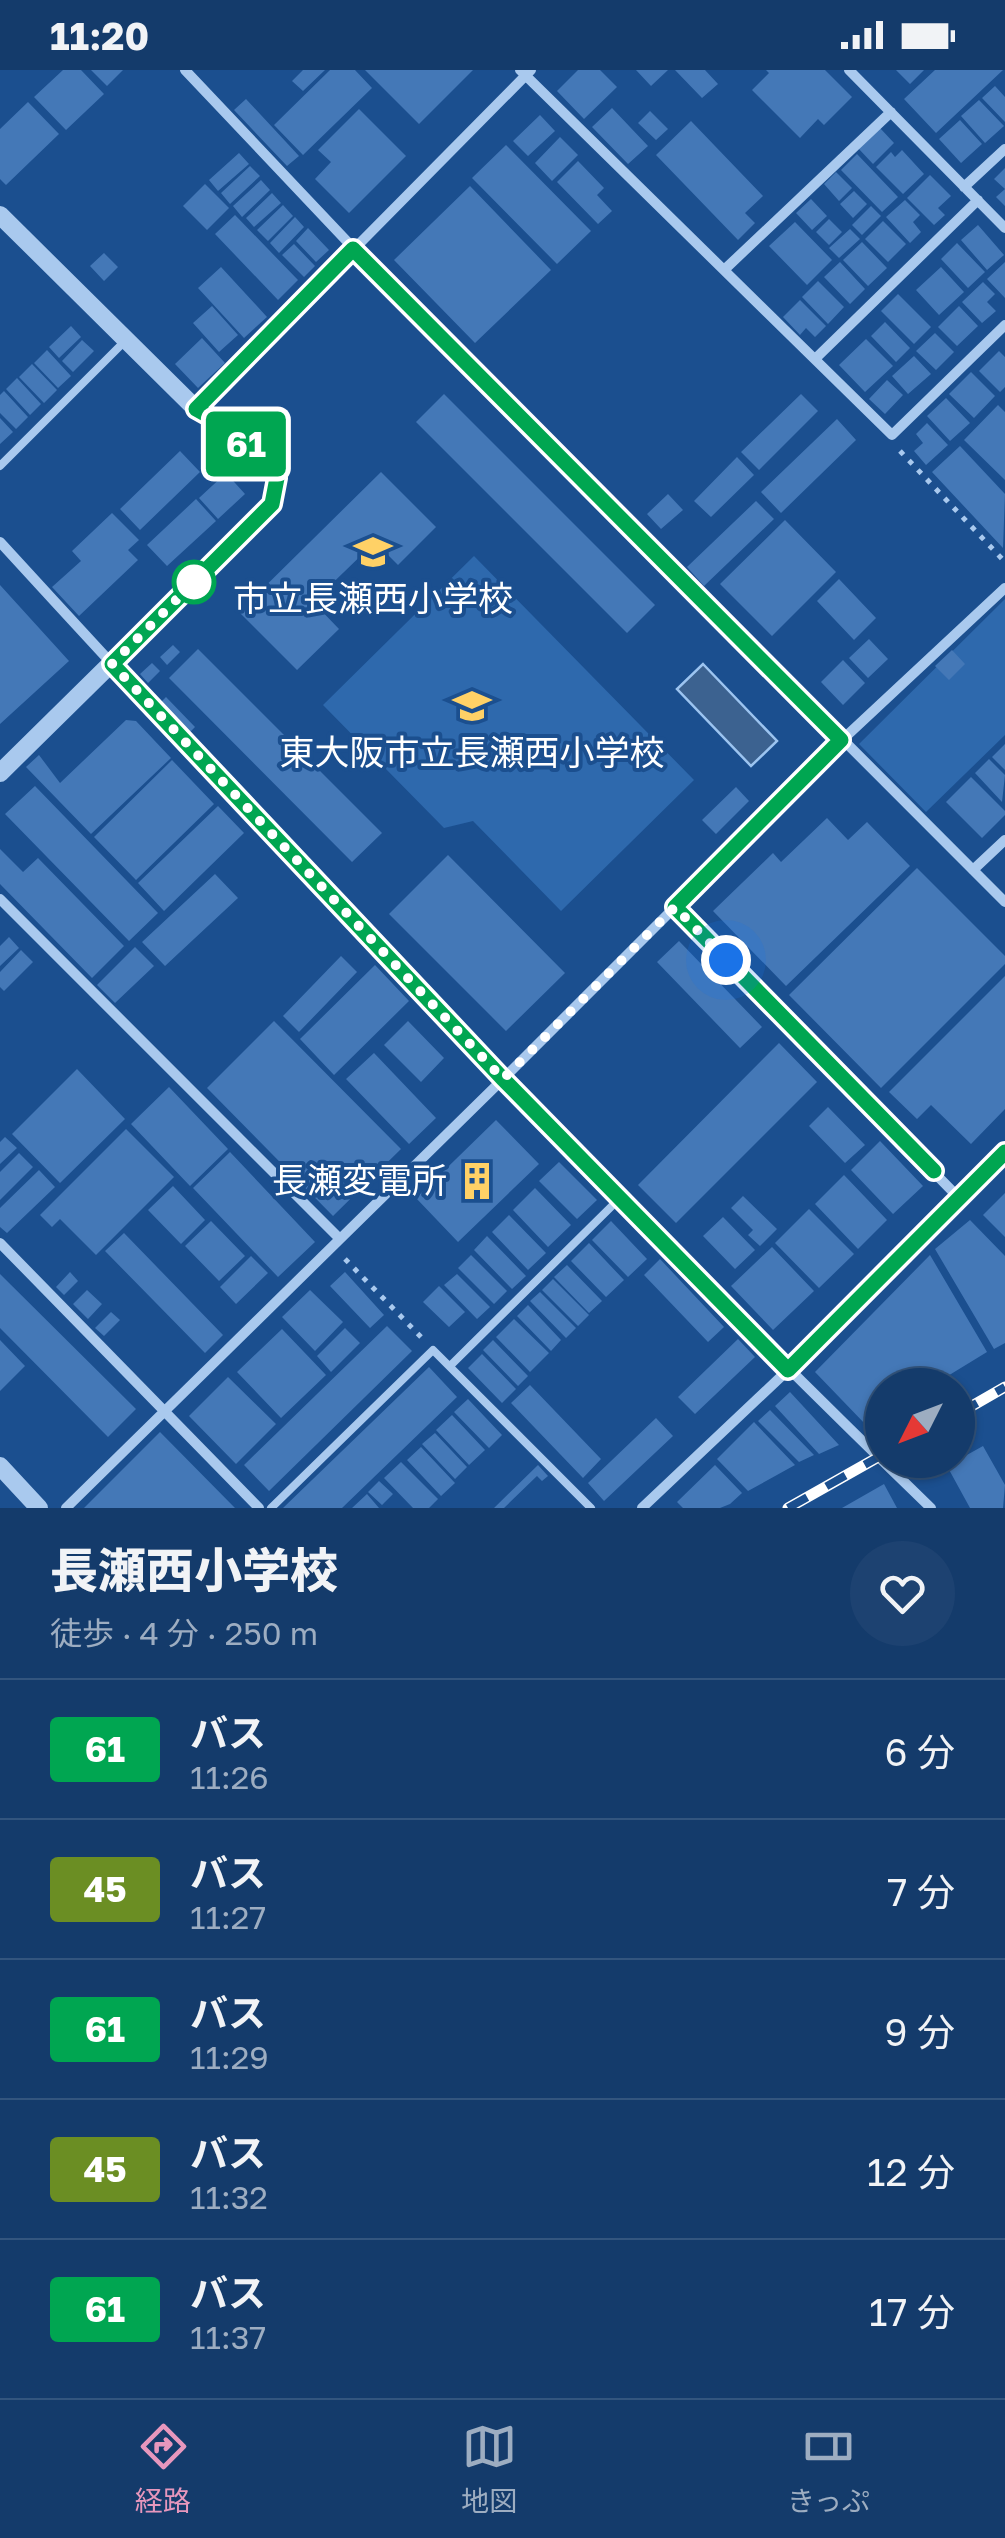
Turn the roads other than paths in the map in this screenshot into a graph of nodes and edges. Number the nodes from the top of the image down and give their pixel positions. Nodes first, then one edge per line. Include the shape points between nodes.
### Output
1 (185, 70) edge
2 (850, 70) edge
3 (525, 72) edge
4 (891, 112) junction
5 (1005, 149) edge
6 (964, 186) junction
7 (978, 200) junction
8 (0, 214) edge
9 (1005, 228) edge
10 (353, 249) junction
11 (724, 270) junction
12 (1005, 325) edge
13 (126, 340) junction
14 (815, 359) junction
15 (196, 409) junction
16 (0, 466) edge
17 (0, 542) edge
18 (1005, 588) edge
19 (112, 664) junction
20 (841, 740) junction
21 (0, 773) edge
22 (1005, 840) edge
23 (973, 870) junction
24 (0, 899) edge
25 (1005, 902) edge
26 (675, 907) junction
27 (503, 1079) junction
28 (1005, 1152) edge
29 (620, 1198) junction
30 (959, 1198) junction
31 (337, 1242) junction
32 (0, 1243) edge
33 (450, 1366) junction
34 (788, 1370) junction
35 (165, 1411) junction
36 (0, 1466) edge
37 (39, 1508) edge
38 (66, 1508) edge
39 (259, 1508) edge
40 (271, 1508) edge
41 (591, 1508) edge
42 (642, 1508) edge
43 (931, 1508) edge

1 - 10 street
2 - 4 street
3 - 10 street
3 - 11 street
4 - 6 street
4 - 11 street
5 - 6 street
6 - 7 street
7 - 9 street
7 - 14 street
8 - 13 street
10 - 15 street
10 - 20 street
11 - 14 street
12 - 14 street via 892,435
13 - 15 street
13 - 16 lane
15 - 19 street via 230,428 277,478 272,504
17 - 19 street
18 - 20 street
19 - 21 street
19 - 27 street
20 - 23 street
20 - 26 street
22 - 23 street
23 - 25 street
24 - 31 street
26 - 27 street
26 - 30 street
27 - 29 street
27 - 31 street
28 - 30 street
29 - 33 lane
29 - 34 street
30 - 34 street
31 - 35 street
32 - 35 street
33 - 40 lane via 434,1350
33 - 41 lane
34 - 42 street
34 - 43 street
35 - 38 street
35 - 39 street
36 - 37 street

